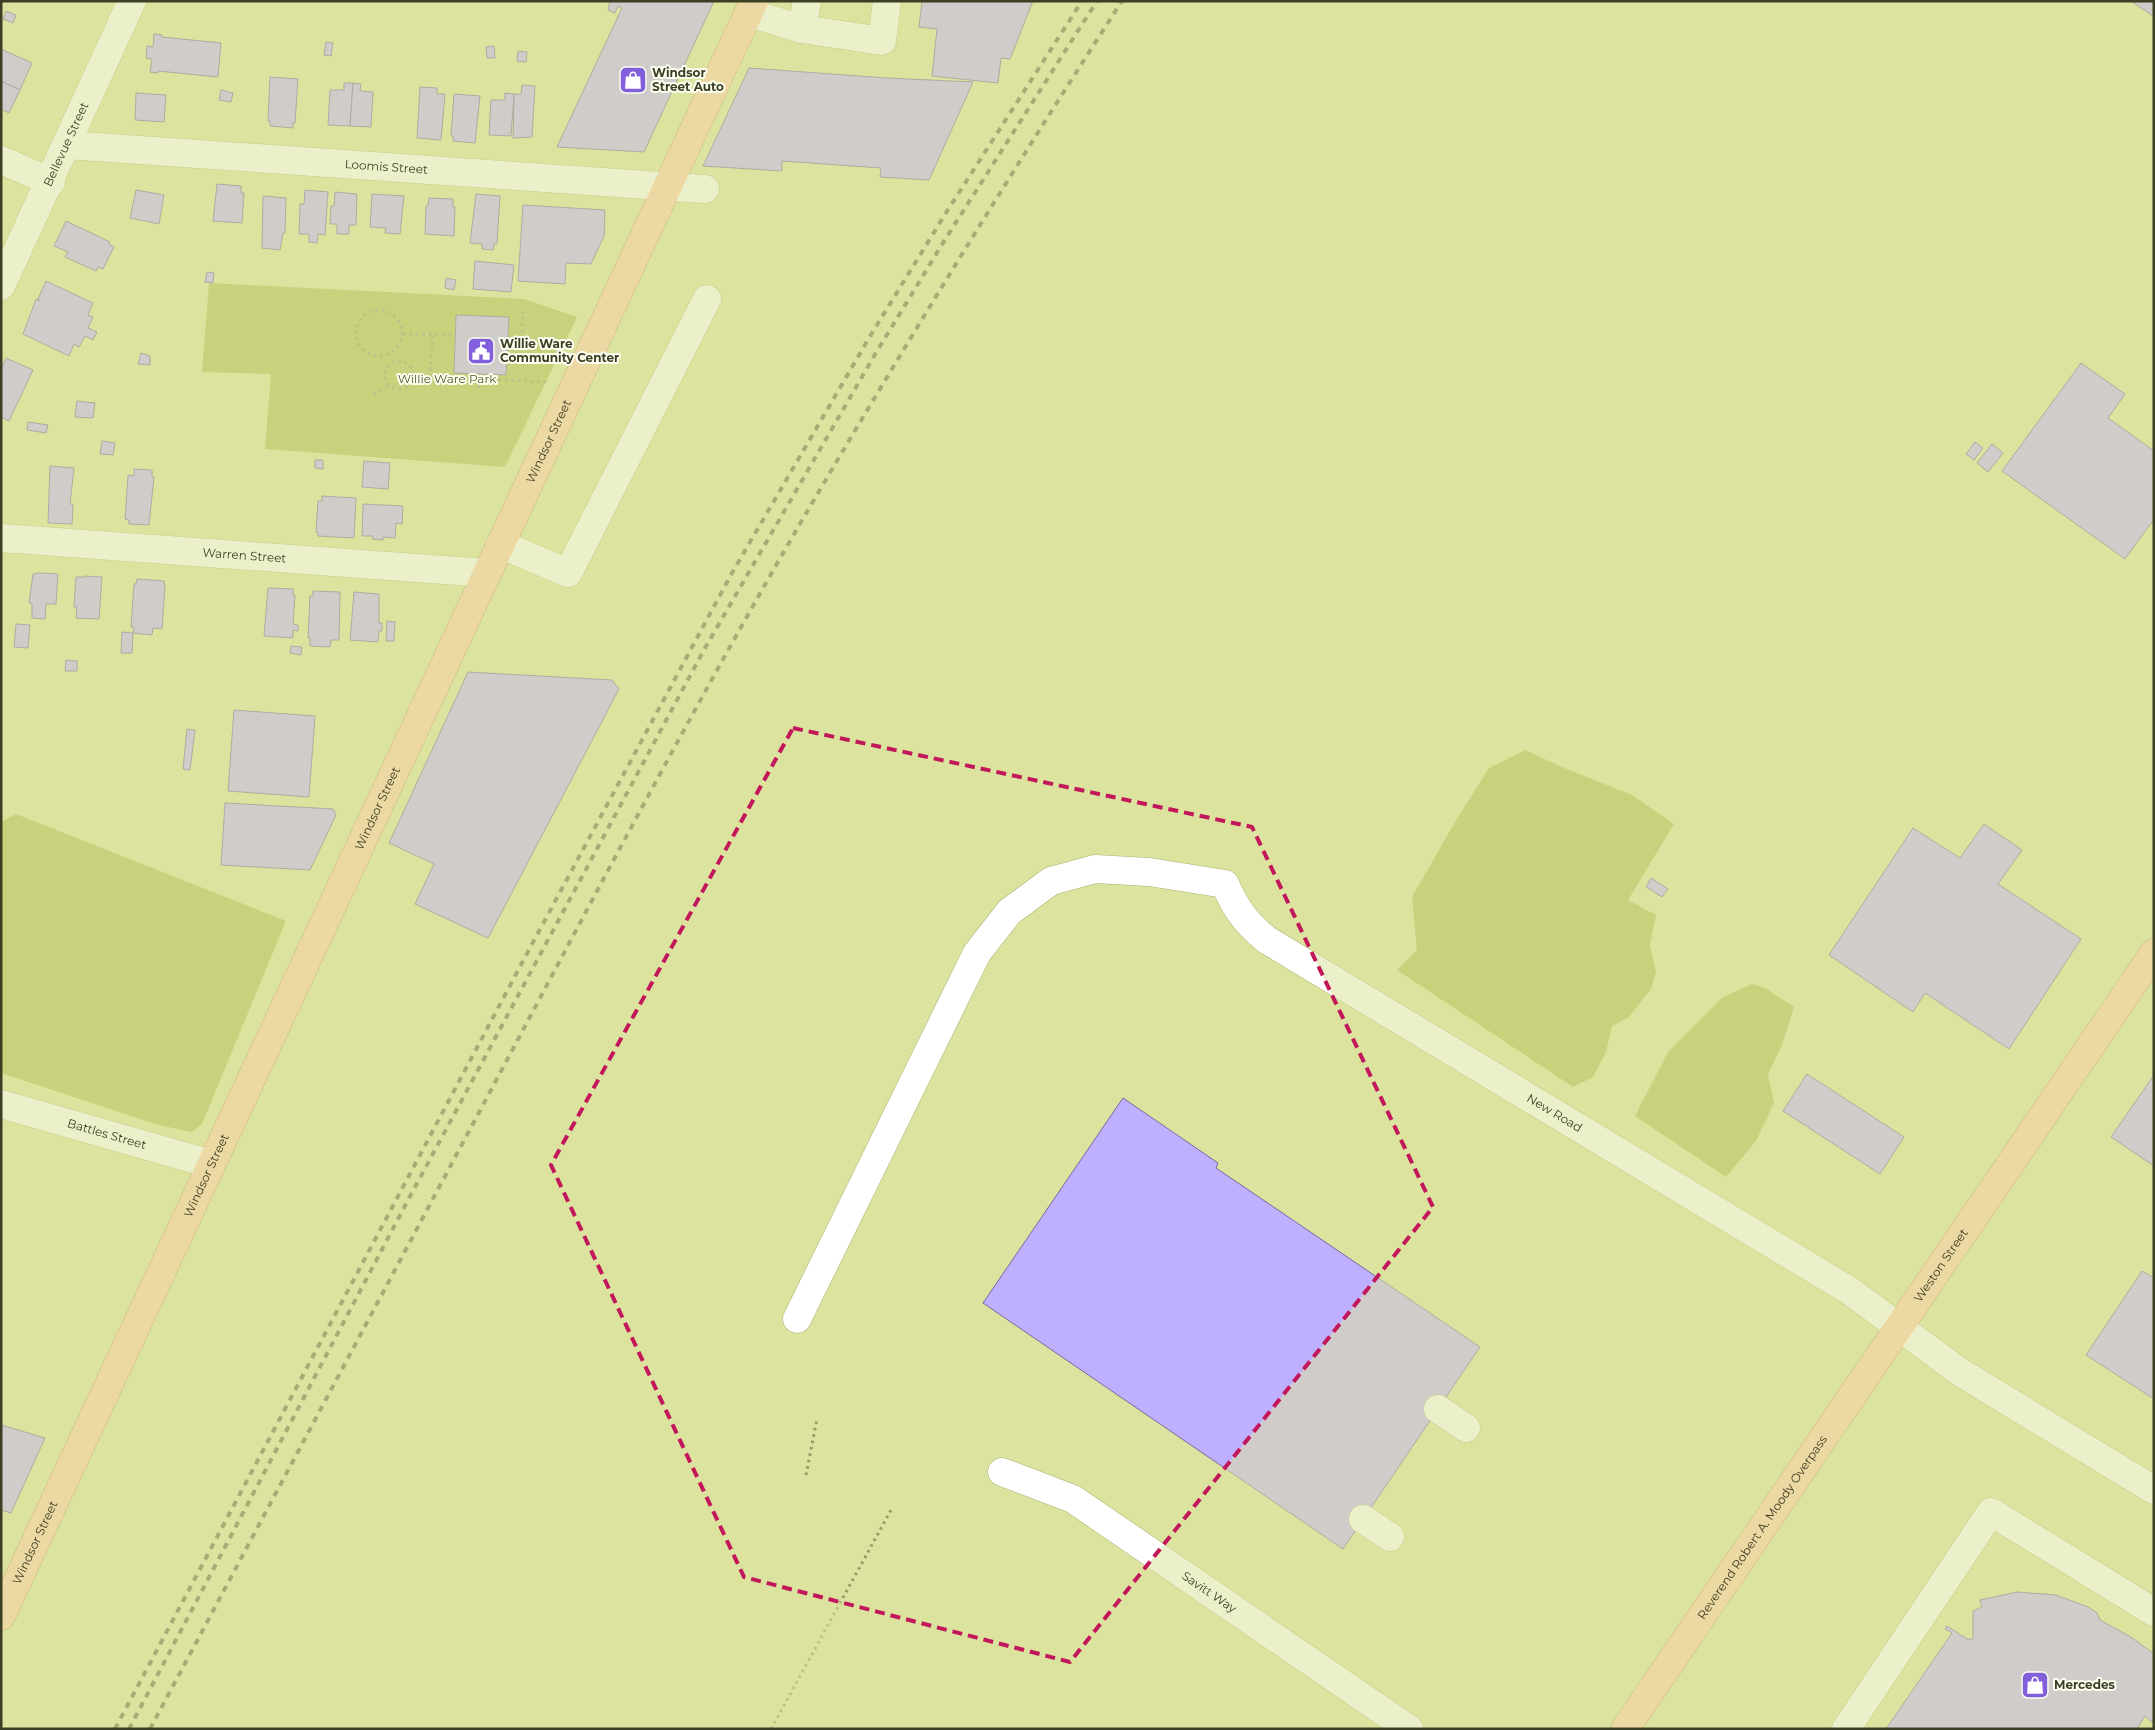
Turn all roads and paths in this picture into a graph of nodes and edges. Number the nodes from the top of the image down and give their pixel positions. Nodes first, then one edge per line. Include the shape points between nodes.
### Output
1 (132, 1) edge
2 (807, 1) edge
3 (887, 1) edge
4 (752, 7) edge
5 (802, 29) junction
6 (68, 145) junction
7 (1, 160) edge
8 (51, 182) junction
9 (666, 187) junction
10 (705, 189) dead end
11 (1, 286) edge
12 (707, 299) dead end
13 (523, 312) dead end
14 (403, 334) junction
15 (433, 334) junction
16 (455, 335) dead end
17 (508, 337) dead end
18 (389, 355) junction
19 (392, 362) junction
20 (414, 376) junction
21 (430, 377) junction
22 (480, 379) junction
23 (550, 382) dead end
24 (389, 385) junction
25 (479, 388) dead end
26 (374, 394) dead end
27 (1, 538) edge
28 (500, 544) junction
29 (486, 573) junction
30 (2154, 953) edge
31 (1, 1104) edge
32 (211, 1164) junction
33 (797, 1319) dead end
34 (1900, 1327) junction
35 (1438, 1409) dead end
36 (817, 1419) dead end
37 (1466, 1428) dead end
38 (1002, 1472) dead end
39 (806, 1476) dead end
40 (2154, 1490) edge
41 (891, 1510) dead end
42 (1363, 1519) dead end
43 (1390, 1537) dead end
44 (2154, 1612) edge
45 (1, 1616) edge
46 (771, 1729) edge
47 (1409, 1729) edge
48 (1626, 1729) edge
49 (1846, 1729) edge

1 - 6 street, Bellevue Street
2 - 5 street
3 - 5 street via 882,41
4 - 5 street
4 - 9 main road, Windsor Street
6 - 8 street, Bellevue Street
6 - 9 street, Loomis Street
7 - 8 street
8 - 11 street, Bellevue Street
9 - 10 street, Loomis Street
9 - 28 main road, Windsor Street
12 - 28 street via 568,573
13 - 17 path via 522,338
14 - 15 path
14 - 18 path via 400,344
14 - 18 path via 400,323 390,312 375,310 361,318 356,333 361,347 374,356
15 - 16 path
15 - 21 path
18 - 19 path
19 - 20 path via 408,364
19 - 24 path via 385,372
20 - 21 path
20 - 24 path via 410,385 402,389
21 - 22 path
22 - 23 path
22 - 25 path
24 - 26 path
27 - 29 street, Warren Street
28 - 29 main road, Windsor Street
29 - 32 main road, Windsor Street
30 - 34 main road, Weston Street
31 - 32 street, Battles Street
32 - 45 main road, Windsor Street
33 - 34 street, New Road via 978,953 1009,912 1051,881 1095,869 1149,872 1225,884 1237,910 1267,940 1850,1291
34 - 40 street via 1960,1372
34 - 48 main road, Reverend Robert A. Moody Overpass
35 - 37 street
36 - 39 path
38 - 47 street, Savitt Way via 1074,1499
41 - 46 path
42 - 43 street
44 - 49 street via 1991,1512

